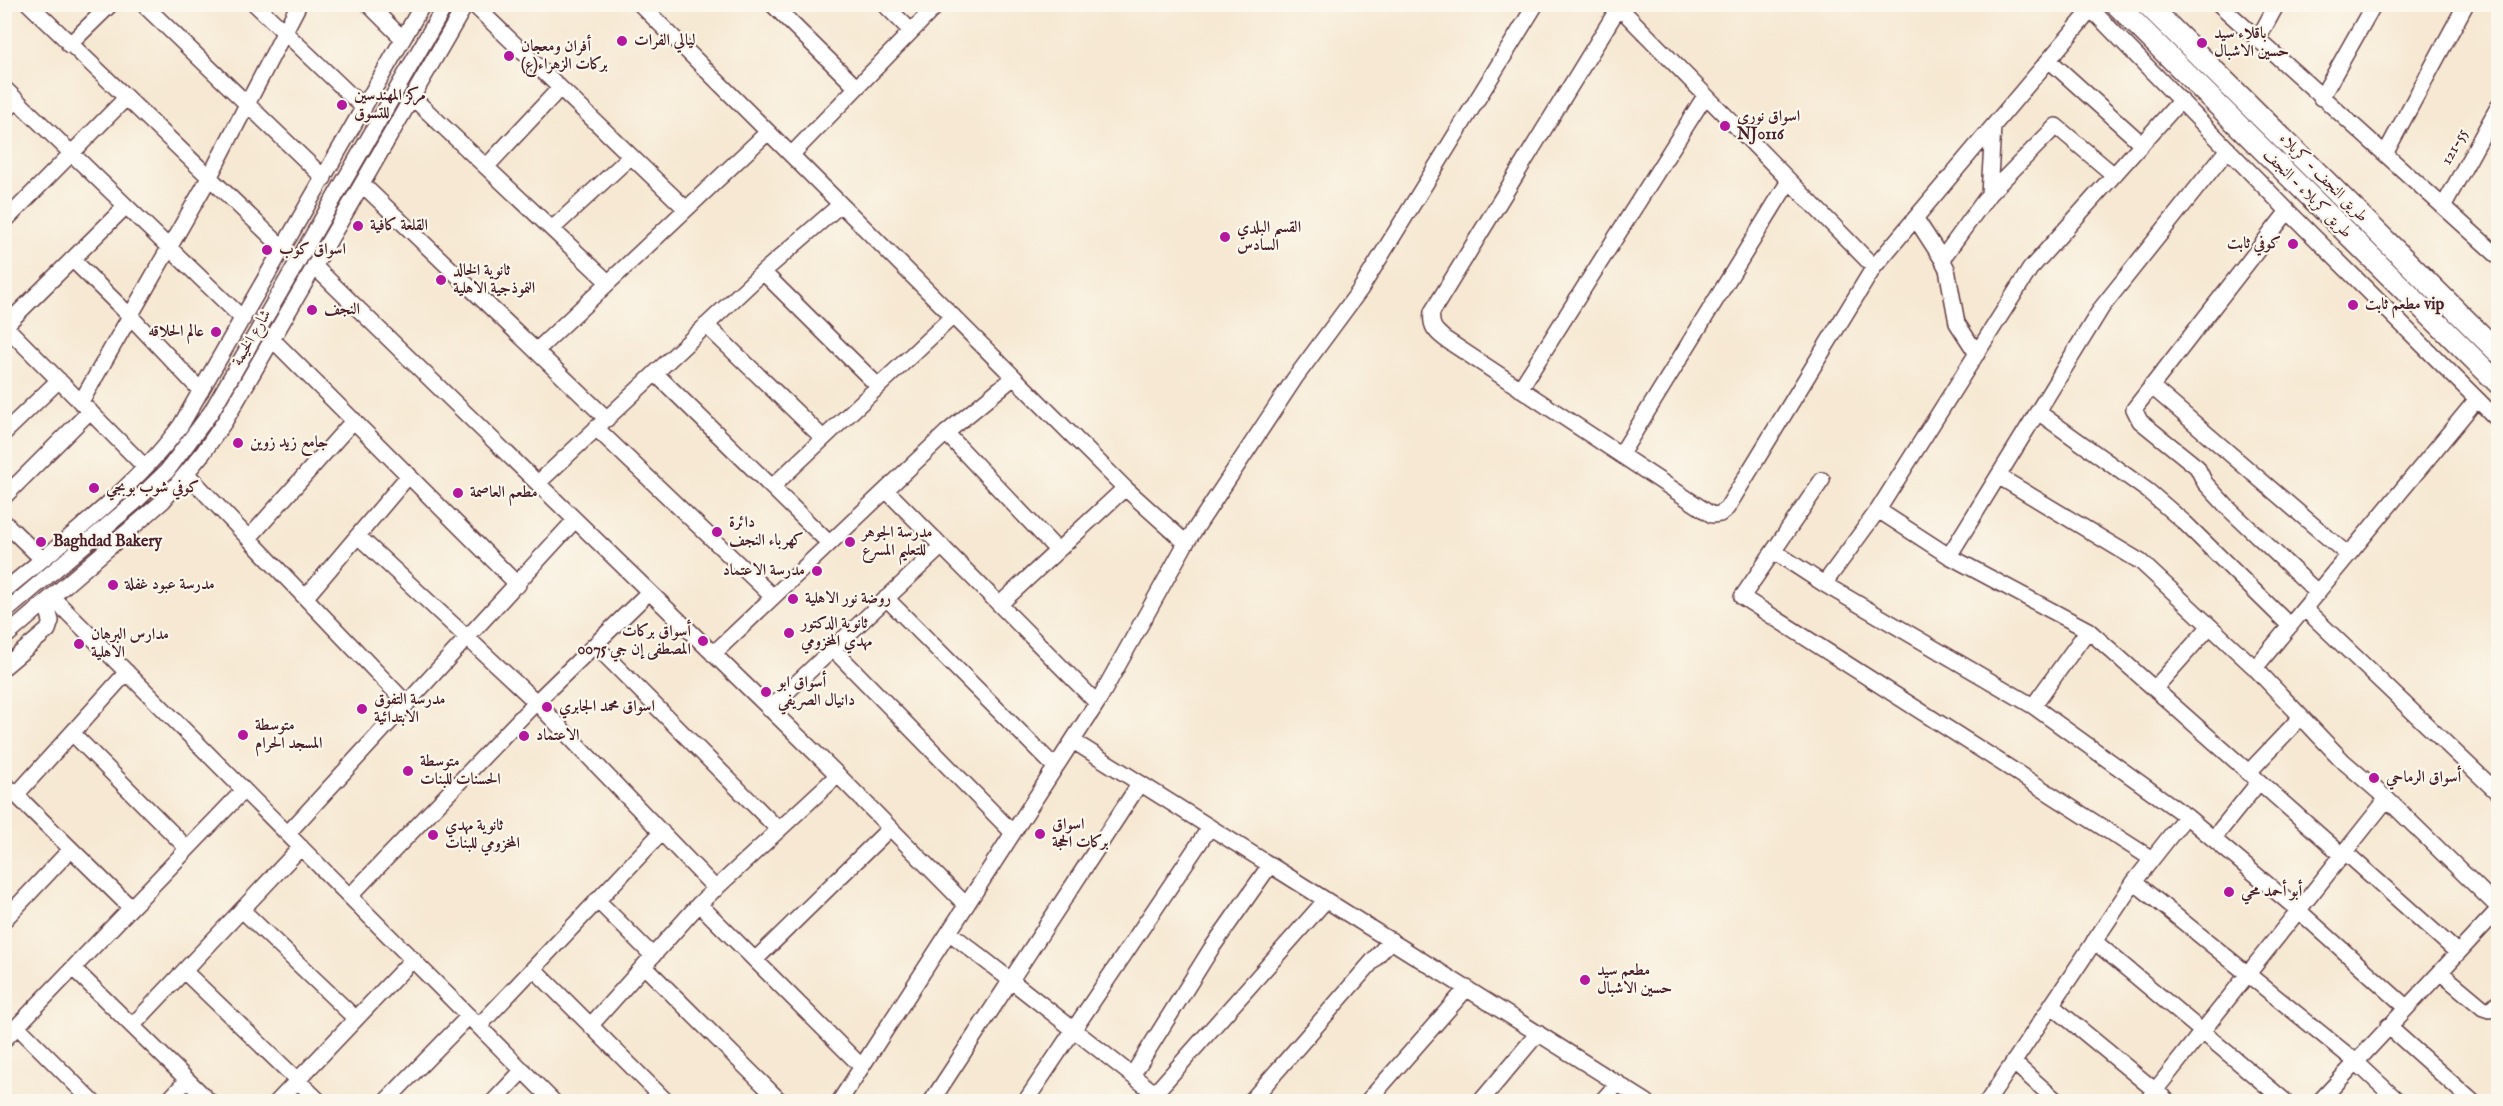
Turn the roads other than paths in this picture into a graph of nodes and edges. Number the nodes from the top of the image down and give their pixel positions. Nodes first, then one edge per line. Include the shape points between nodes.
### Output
1 (29, 4) edge
2 (111, 4) edge
3 (143, 4) edge
4 (255, 4) edge
5 (299, 4) edge
6 (368, 4) edge
7 (423, 4) edge
8 (446, 4) edge
9 (640, 4) edge
10 (772, 4) edge
11 (884, 4) edge
12 (938, 4) edge
13 (1536, 4) edge
14 (2116, 4) edge
15 (2148, 4) edge
16 (2219, 4) edge
17 (2277, 4) edge
18 (2374, 4) edge
19 (2466, 4) edge
20 (464, 6) edge
21 (1617, 6) edge
22 (2094, 7) edge
23 (911, 32) junction
24 (285, 33) junction
25 (403, 39) junction
26 (2257, 41) junction
27 (424, 44) junction
28 (69, 45) junction
29 (2049, 60) junction
30 (423, 78) junction
31 (856, 87) junction
32 (4, 88) edge
33 (560, 88) junction
34 (1705, 96) junction
35 (412, 97) junction
36 (2322, 98) junction
37 (125, 99) junction
38 (17, 100) junction
39 (2181, 100) junction
40 (247, 104) junction
41 (2499, 107) edge
42 (364, 108) junction
43 (4, 113) edge
44 (1993, 127) junction
45 (768, 132) junction
46 (2142, 144) junction
47 (2228, 149) junction
48 (72, 153) junction
49 (2385, 154) junction
50 (791, 155) junction
51 (631, 156) junction
52 (486, 167) junction
53 (2114, 175) junction
54 (209, 178) junction
55 (324, 178) junction
56 (1789, 181) junction
57 (362, 184) junction
58 (1989, 194) junction
59 (840, 205) junction
60 (2444, 205) junction
61 (126, 206) junction
62 (687, 209) junction
63 (2288, 211) junction
64 (1916, 219) junction
65 (4, 222) edge
66 (552, 229) junction
67 (170, 249) junction
68 (284, 249) junction
69 (2499, 256) edge
70 (1942, 259) junction
71 (72, 260) junction
72 (314, 266) junction
73 (1874, 267) junction
74 (763, 272) junction
75 (608, 282) junction
76 (953, 316) junction
77 (131, 317) junction
78 (243, 319) junction
79 (706, 325) junction
80 (5, 326) edge
81 (272, 339) junction
82 (536, 351) junction
83 (2499, 352) edge
84 (1977, 354) junction
85 (655, 373) junction
86 (1014, 378) junction
87 (59, 380) junction
88 (2499, 382) edge
89 (878, 386) junction
90 (2151, 386) junction
91 (1520, 389) junction
92 (201, 391) junction
93 (2477, 399) junction
94 (85, 407) junction
95 (2038, 412) junction
96 (354, 420) junction
97 (2499, 420) edge
98 (602, 424) junction
99 (945, 433) junction
100 (4, 434) edge
101 (823, 438) junction
102 (1621, 454) junction
103 (145, 467) junction
104 (187, 474) junction
105 (409, 475) junction
106 (1998, 476) junction
107 (1822, 480) dead end
108 (538, 483) junction
109 (773, 486) junction
110 (1125, 488) junction
111 (886, 490) junction
112 (4, 497) edge
113 (1878, 510) junction
114 (575, 520) junction
115 (4, 522) edge
116 (76, 532) junction
117 (358, 536) junction
118 (249, 538) junction
119 (829, 543) junction
120 (1186, 543) junction
121 (86, 544) junction
122 (942, 546) junction
123 (1057, 550) junction
124 (1774, 552) junction
125 (2348, 555) junction
126 (1949, 556) junction
127 (42, 559) junction
128 (1824, 584) junction
129 (518, 585) junction
130 (4, 591) edge
131 (649, 592) junction
132 (2318, 593) junction
133 (306, 597) junction
134 (773, 597) junction
135 (886, 598) junction
136 (49, 600) junction
137 (1000, 604) junction
138 (10, 608) edge
139 (2305, 609) junction
140 (21, 624) junction
141 (2210, 626) junction
142 (2290, 626) junction
143 (2088, 630) junction
144 (4, 638) edge
145 (467, 640) junction
146 (595, 645) junction
147 (833, 649) junction
148 (712, 654) junction
149 (4, 668) edge
150 (2255, 668) junction
151 (127, 672) junction
152 (2155, 688) junction
153 (536, 702) junction
154 (1097, 703) junction
155 (407, 704) junction
156 (2033, 706) junction
157 (769, 708) junction
158 (2301, 717) junction
159 (72, 733) junction
160 (1072, 741) junction
161 (1055, 767) junction
162 (837, 775) junction
163 (2254, 778) junction
164 (4, 783) edge
165 (1140, 783) junction
166 (244, 790) junction
167 (2499, 793) edge
168 (16, 795) junction
169 (2387, 799) junction
170 (2186, 816) junction
171 (1210, 827) junction
172 (890, 828) junction
173 (779, 830) junction
174 (662, 832) junction
175 (1013, 833) junction
176 (288, 834) junction
177 (2213, 839) junction
178 (301, 847) junction
179 (187, 848) junction
180 (70, 849) junction
181 (2344, 853) junction
182 (2152, 859) junction
183 (1270, 865) junction
184 (2134, 882) junction
185 (716, 889) junction
186 (350, 896) junction
187 (597, 900) junction
188 (1326, 900) junction
189 (699, 904) junction
190 (966, 905) junction
191 (130, 907) junction
192 (8, 909) edge
193 (2499, 909) edge
194 (242, 910) junction
195 (2298, 910) junction
196 (949, 932) junction
197 (1390, 940) junction
198 (2094, 941) junction
199 (2458, 953) junction
200 (413, 959) junction
201 (755, 960) junction
202 (648, 961) junction
203 (73, 968) junction
204 (534, 969) junction
205 (184, 971) junction
206 (2440, 972) junction
207 (2248, 974) junction
208 (1011, 980) junction
209 (1467, 988) junction
210 (2499, 1002) edge
211 (2051, 1005) junction
212 (2406, 1007) junction
213 (356, 1019) junction
214 (474, 1021) junction
215 (133, 1025) junction
216 (591, 1025) junction
217 (17, 1026) junction
218 (2388, 1026) junction
219 (1074, 1029) junction
220 (2202, 1031) junction
221 (1538, 1033) junction
222 (4, 1040) edge
223 (2355, 1061) junction
224 (2013, 1062) junction
225 (862, 1067) junction
226 (523, 1070) junction
227 (1133, 1074) junction
228 (187, 1080) junction
229 (297, 1080) junction
230 (1618, 1083) junction
231 (2150, 1096) edge
232 (1156, 1098) edge
233 (93, 1101) edge
234 (167, 1101) edge
235 (210, 1101) edge
236 (277, 1101) edge
237 (320, 1101) edge
238 (385, 1101) edge
239 (493, 1101) edge
240 (554, 1101) edge
241 (667, 1101) edge
242 (781, 1101) edge
243 (839, 1101) edge
244 (932, 1101) edge
245 (1025, 1101) edge
246 (1250, 1101) edge
247 (1367, 1101) edge
248 (1480, 1101) edge
249 (1601, 1101) edge
250 (1647, 1101) edge
251 (1987, 1101) edge
252 (2058, 1101) edge
253 (2169, 1101) edge
254 (2286, 1101) edge
255 (2319, 1101) edge
256 (2399, 1101) edge
257 (2473, 1101) edge

1 - 28 street
2 - 28 street
3 - 40 street
4 - 24 street
5 - 24 street
6 - 25 street
7 - 25 street
8 - 27 street, شارع الخيمة
9 - 45 street
10 - 31 street
11 - 23 street
12 - 23 street
13 - 120 street via 1360,290 1295,378
14 - 88 highway, طريق کربلاء - النجف
15 - 83 highway, طريق النجف - کربلاء
16 - 26 street
17 - 26 street
18 - 36 street
19 - 49 street
20 - 30 street, شارع الخيمة
20 - 33 street
21 - 34 street
21 - 91 street via 1432,312 1430,322 1435,330
22 - 29 street
22 - 39 street
23 - 31 street
24 - 40 street
24 - 42 street
25 - 42 street
26 - 36 street
27 - 30 street via 431,40 436,46
27 - 121 street, شارع الخيمة via 211,412 167,471
28 - 37 street
29 - 44 street
29 - 46 street
30 - 35 street, شارع الخيمة
31 - 50 street
32 - 38 street
33 - 51 street
33 - 52 street
34 - 56 street
34 - 91 street
35 - 52 street
35 - 57 street, شارع الخيمة
36 - 49 street
37 - 48 street
37 - 54 street
38 - 43 street
38 - 48 street
39 - 46 street
39 - 47 street
40 - 54 street
40 - 55 street
41 - 60 street, 121-55
42 - 55 street
44 - 58 street
44 - 64 street
45 - 50 street
45 - 62 street
46 - 53 street
47 - 63 street
47 - 95 street via 2102,307
48 - 61 street
48 - 65 street
49 - 60 street
50 - 59 street
51 - 62 street
51 - 66 street
52 - 66 street
53 - 58 street via 2056,126
53 - 84 street via 2030,269
54 - 67 street
54 - 68 street
55 - 68 street
56 - 73 street
56 - 102 street
57 - 72 street, شارع الخيمة
57 - 82 street
58 - 70 street
59 - 74 street
59 - 76 street
60 - 69 street
61 - 67 street
61 - 71 street
62 - 75 street
63 - 90 street
63 - 93 street
64 - 70 street
64 - 73 street
66 - 75 street
67 - 77 street
67 - 78 street
68 - 78 street
70 - 84 street via 1957,323
71 - 77 street
71 - 80 street
72 - 81 street, شارع الخيمة
72 - 108 street
73 - 102 street via 1720,514 1712,515
74 - 79 street
74 - 89 street
75 - 82 street
76 - 86 street
76 - 89 street
77 - 92 street
77 - 94 street
78 - 92 street
79 - 85 street
79 - 101 street
80 - 87 street
81 - 96 street
81 - 104 street, شارع الخيمة via 225,421
82 - 98 street
84 - 113 street
85 - 98 street
85 - 109 street
86 - 99 street
86 - 110 street
87 - 94 street
87 - 100 street
89 - 101 street
90 - 125 street
90 - 132 street via 2134,409 2140,421 2197,467 2205,483 2230,510
91 - 102 street
92 - 103 street via 166,446
93 - 97 street
93 - 125 street
94 - 103 street
94 - 112 street
95 - 106 street
95 - 142 street via 2148,491
96 - 105 street
96 - 118 street
98 - 108 street
98 - 134 street
99 - 111 street
99 - 123 street
101 - 109 street
103 - 116 street
104 - 118 street
104 - 136 street, شارع الخيمة via 135,526
105 - 117 street
105 - 129 street
106 - 126 street
106 - 141 street via 2141,562
107 - 124 street
108 - 114 street
109 - 119 street
110 - 120 street
110 - 123 street
111 - 119 street
111 - 122 street
113 - 126 street
113 - 128 street
114 - 129 street
114 - 131 street
115 - 127 street
116 - 121 street
116 - 127 street
117 - 133 street
117 - 145 street
118 - 133 street
119 - 134 street
120 - 154 street
121 - 138 street, شارع الخيمة
122 - 135 street
122 - 137 street
123 - 137 street
124 - 128 street
124 - 182 street via 1742,597
125 - 132 street
126 - 143 street
127 - 130 street
128 - 156 street
129 - 145 street
131 - 146 street
131 - 148 street
132 - 139 street
133 - 155 street
134 - 148 street
135 - 147 street
135 - 161 street
136 - 140 street, شارع الخيمة
136 - 149 street via 48,630
136 - 151 street
137 - 154 street
138 - 140 street via 11,619
139 - 142 street
139 - 167 street
140 - 144 street, شارع الخيمة
141 - 150 street
141 - 152 street
142 - 150 street
143 - 152 street
143 - 156 street
145 - 153 street
145 - 155 street
146 - 153 street
146 - 173 street
147 - 157 street
147 - 175 street
148 - 157 street
150 - 158 street
151 - 159 street
151 - 166 street
152 - 163 street
153 - 174 street
153 - 186 street
154 - 160 street
155 - 176 street
156 - 170 street
157 - 162 street
158 - 163 street
158 - 169 street
159 - 168 street
159 - 179 street
160 - 161 street
160 - 165 street
161 - 175 street
162 - 172 street
162 - 173 street
163 - 177 street
163 - 181 street
164 - 168 street
165 - 171 street
165 - 208 street
166 - 176 street
166 - 179 street
168 - 180 street
169 - 181 street
169 - 193 street
170 - 177 street
170 - 182 street
171 - 183 street
171 - 219 street
172 - 190 street
172 - 201 street
173 - 185 street
174 - 185 street
174 - 187 street
175 - 190 street
176 - 178 street
177 - 195 street
178 - 186 street
178 - 194 street
179 - 191 street
180 - 191 street
180 - 192 street
181 - 195 street
181 - 199 street
182 - 184 street
183 - 188 street
183 - 227 street via 1211,949
184 - 198 street
184 - 207 street
185 - 189 street
186 - 200 street
187 - 202 street
187 - 204 street
188 - 197 street
188 - 232 street
189 - 201 street
189 - 202 street
190 - 196 street
191 - 203 street
193 - 199 street
194 - 205 street
194 - 213 street
195 - 207 street
195 - 212 street
196 - 208 street
196 - 225 street
197 - 209 street
197 - 246 street
198 - 211 street
198 - 220 street
199 - 206 street
200 - 213 street
200 - 214 street
201 - 225 street
202 - 216 street
202 - 242 street
203 - 215 street
203 - 217 street
204 - 214 street
204 - 216 street
205 - 215 street
205 - 229 street
206 - 210 street via 2483,1008 2489,1010
206 - 212 street
207 - 220 street
207 - 223 street
208 - 219 street
208 - 244 street
209 - 221 street
209 - 247 street
211 - 224 street
211 - 231 street
212 - 218 street
213 - 229 street
214 - 226 street
214 - 238 street
215 - 228 street
216 - 241 street
217 - 222 street
217 - 233 street
218 - 223 street
218 - 257 street
219 - 227 street
219 - 245 street
220 - 231 street
220 - 254 street
221 - 230 street
221 - 248 street
223 - 255 street
223 - 256 street
224 - 251 street
224 - 252 street
225 - 243 street
226 - 239 street
226 - 240 street
227 - 232 street
228 - 234 street
228 - 235 street
229 - 236 street
229 - 237 street
230 - 249 street
230 - 250 street
231 - 253 street

